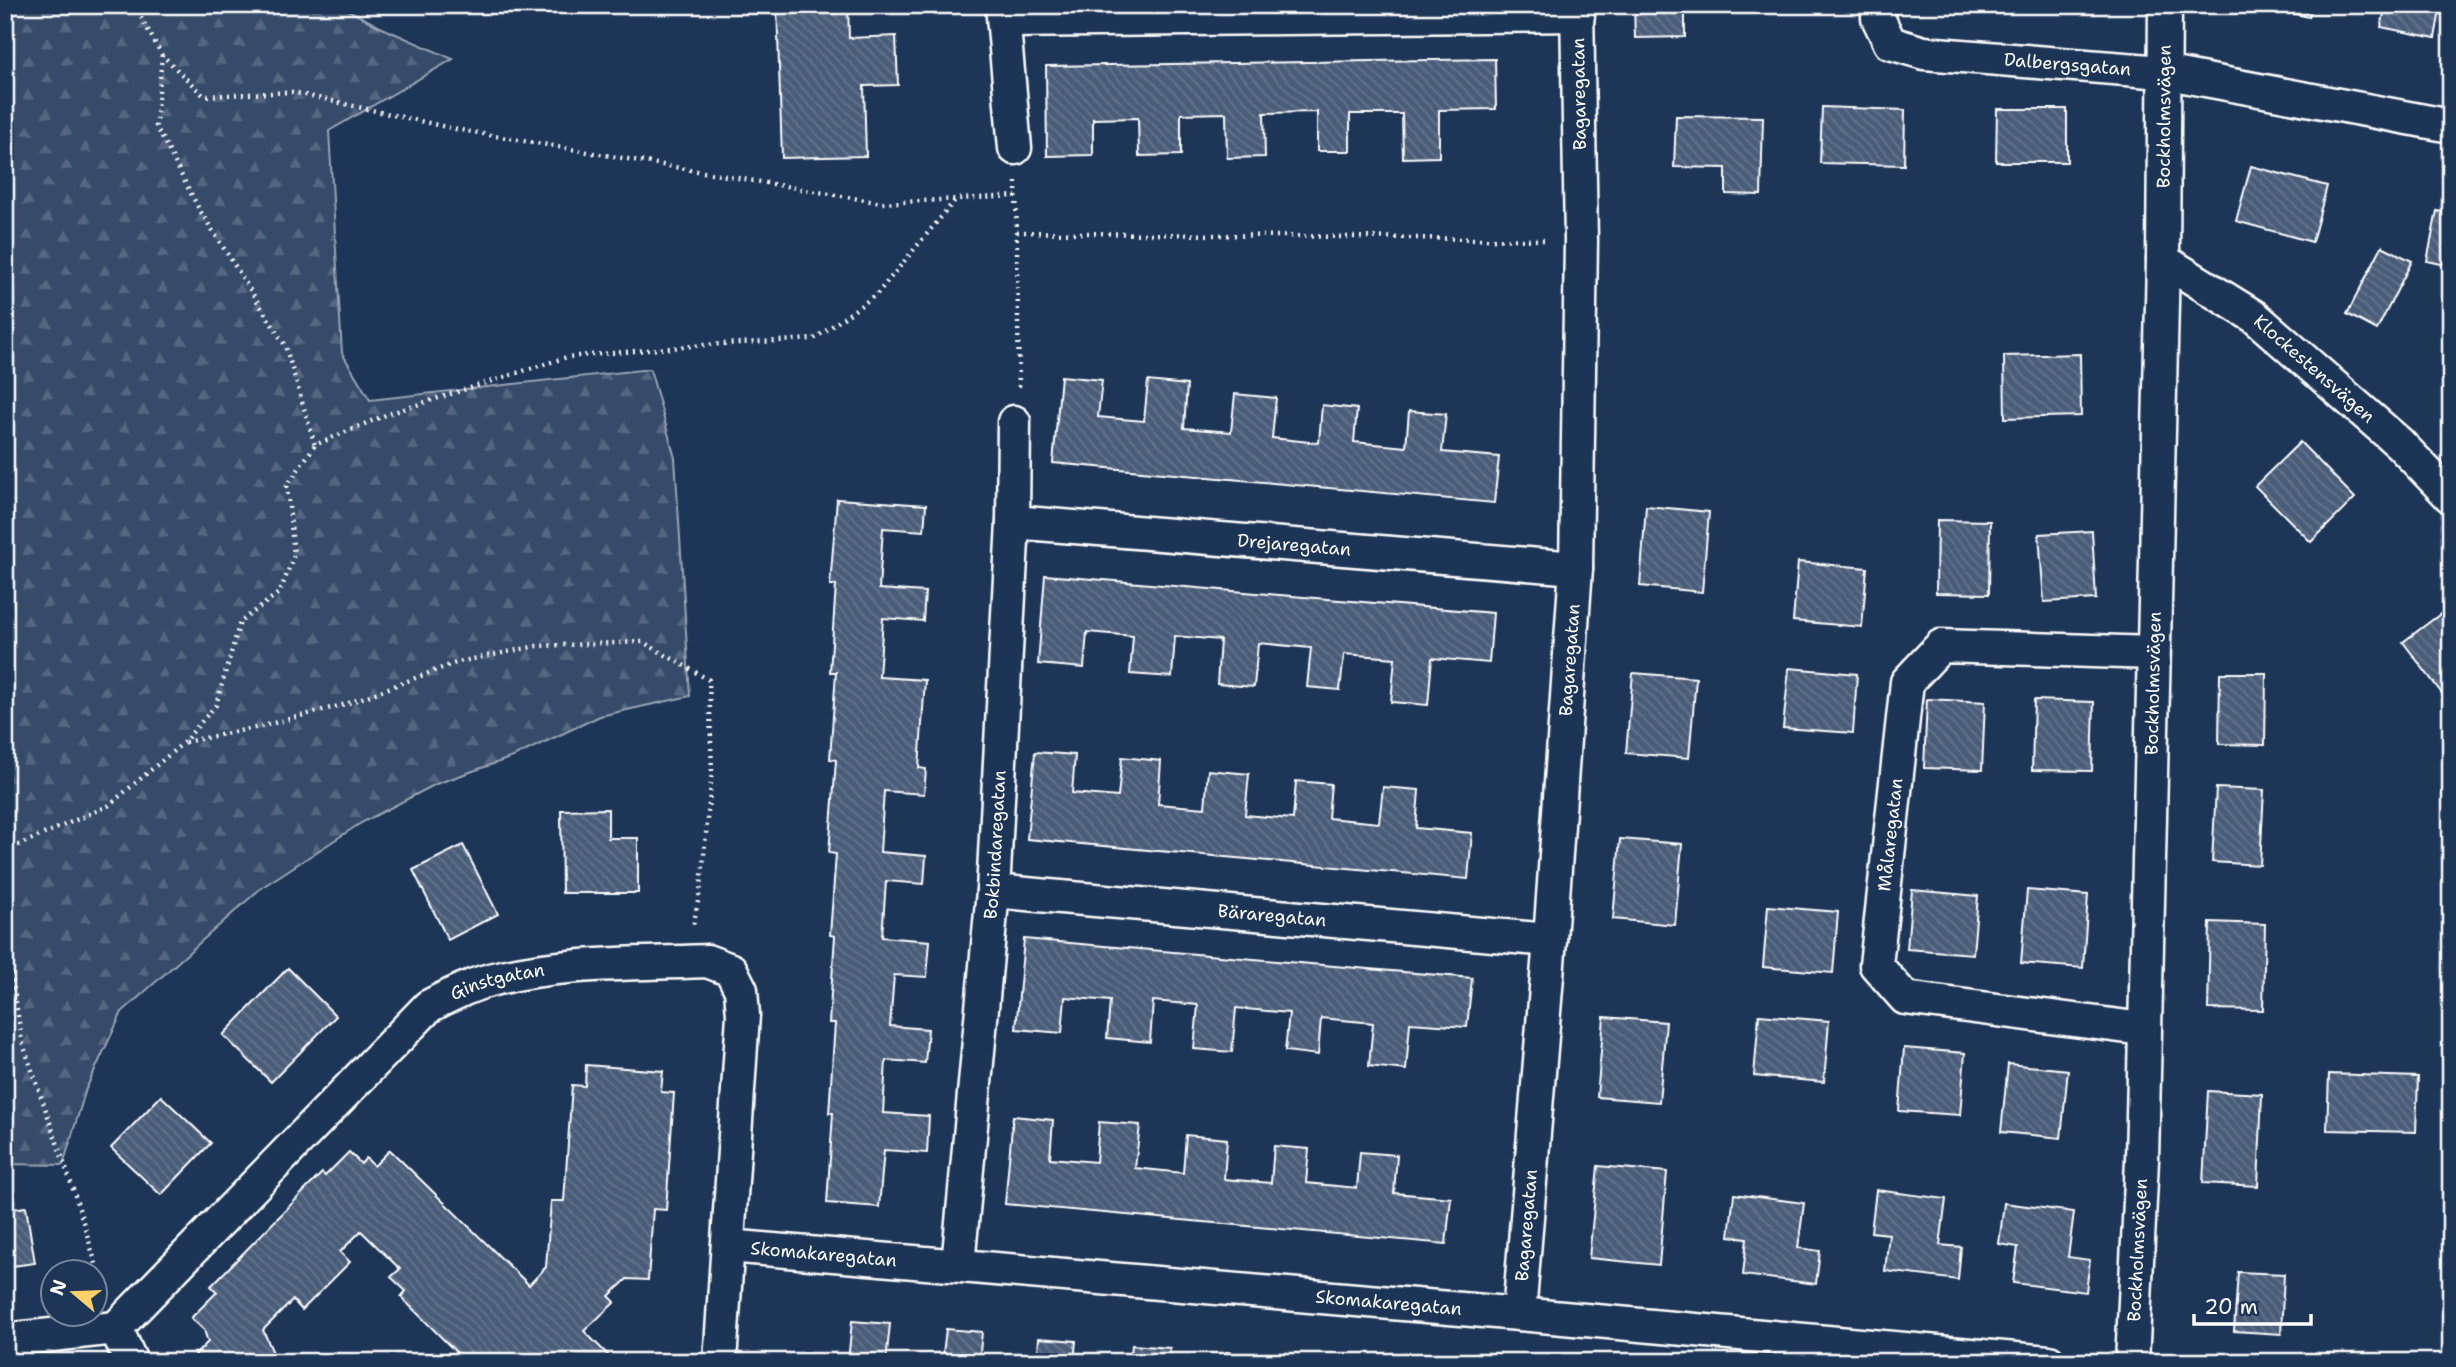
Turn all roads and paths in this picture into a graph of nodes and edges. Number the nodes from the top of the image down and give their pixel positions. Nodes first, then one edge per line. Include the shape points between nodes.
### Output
1 (134, 5) edge
2 (1878, 5) edge
3 (2165, 5) edge
4 (1578, 10) edge
5 (1003, 13) edge
6 (162, 55) junction
7 (2163, 72) junction
8 (2451, 126) edge
9 (1015, 148) joint
10 (1016, 195) junction
11 (956, 199) junction
12 (1017, 232) junction
13 (1581, 240) junction
14 (2163, 260) junction
15 (1014, 422) joint
16 (315, 445) junction
17 (2451, 497) edge
18 (1013, 522) junction
19 (1576, 568) junction
20 (2153, 653) junction
21 (183, 743) junction
22 (5, 850) edge
23 (993, 891) junction
24 (5, 932) edge
25 (1550, 940) junction
26 (685, 962) junction
27 (2143, 1029) junction
28 (728, 1246) junction
29 (958, 1265) junction
30 (1519, 1314) junction
31 (116, 1328) junction
32 (5, 1340) edge
33 (131, 1362) edge
34 (720, 1362) edge
35 (2049, 1362) edge
36 (2132, 1362) edge

1 - 6 path
2 - 7 street, Dalbergsgatan via 1878,18 1889,44 1924,53
3 - 7 street, Bockholmsvägen
4 - 5 street
4 - 13 street, Bagaregatan
5 - 9 street
6 - 11 path via 204,96 292,92 455,129 882,203
6 - 16 path via 156,126 199,209 285,345
7 - 8 street, Dalbergsgatan
7 - 14 street, Bockholmsvägen
9 - 10 path
10 - 11 path
10 - 12 path
11 - 16 path via 877,294 814,339 567,357 388,414
12 - 13 path
12 - 15 path via 1019,403
13 - 19 street, Bagaregatan
14 - 17 street, Klockestensvägen via 2255,317 2399,443
14 - 20 street, Bockholmsvägen
15 - 18 street, Bokbindaregatan
16 - 21 path via 287,486 294,555 280,592 240,622 216,705
18 - 19 street, Drejaregatan
18 - 23 street, Bokbindaregatan
19 - 25 street, Bagaregatan
20 - 27 street, Bockholmsvägen
20 - 27 street, Målaregatan via 1941,646 1907,682 1875,965 1905,998
21 - 22 path via 108,806
21 - 26 path via 346,704 458,662 537,646 643,642 709,680 712,772 701,886
23 - 25 street, Bäraregatan
23 - 29 street, Bokbindaregatan
24 - 31 path via 22,1041
25 - 30 street, Bagaregatan
26 - 28 street, Ginstgatan via 707,961 731,971 741,990
26 - 31 street, Ginstgatan via 537,970 496,978 429,1006
27 - 36 street, Bockholmsvägen
28 - 29 street, Skomakaregatan
28 - 34 street, Ginstgatan
29 - 30 street, Skomakaregatan
30 - 35 street, Skomakaregatan
31 - 32 street
31 - 33 street

